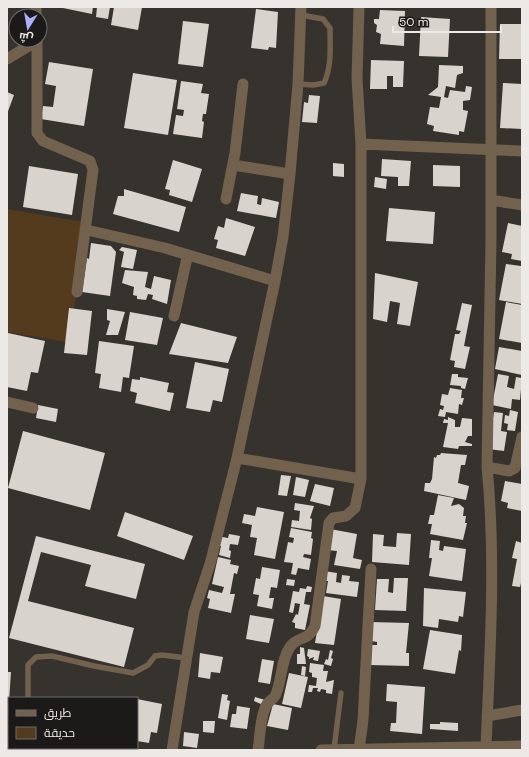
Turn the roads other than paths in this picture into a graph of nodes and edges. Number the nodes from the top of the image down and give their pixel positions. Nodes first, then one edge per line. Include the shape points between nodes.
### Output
1 (359, 7) edge
2 (491, 7) edge
3 (301, 11) edge
4 (25, 48) edge
5 (36, 48) edge
6 (7, 59) edge
7 (243, 84) dead end
8 (298, 84) junction
9 (361, 144) junction
10 (491, 150) junction
11 (522, 151) edge
12 (232, 165) junction
13 (290, 174) junction
14 (226, 199) dead end
15 (491, 200) junction
16 (522, 205) edge
17 (86, 230) junction
18 (192, 256) junction
19 (275, 281) junction
20 (77, 292) dead end
21 (174, 316) dead end
22 (7, 402) edge
23 (33, 408) dead end
24 (522, 437) edge
25 (237, 458) junction
26 (487, 467) junction
27 (361, 479) junction
28 (371, 569) dead end
29 (186, 658) junction
30 (341, 693) dead end
31 (28, 697) edge
32 (522, 710) edge
33 (487, 716) junction
34 (486, 746) junction
35 (522, 746) edge
36 (457, 748) edge
37 (334, 749) edge
38 (359, 749) edge
39 (172, 750) edge
40 (258, 750) edge
41 (321, 750) edge

1 - 9 street via 357,78
2 - 10 street
3 - 8 street
3 - 8 lane via 322,19 330,28 330,50 328,73 324,83
4 - 6 street
5 - 17 street via 37,133 43,141 81,156 93,166
7 - 12 street
8 - 13 street
9 - 10 street
9 - 27 street
10 - 11 street
10 - 15 street
12 - 13 street
12 - 14 street
13 - 19 street
15 - 16 street
15 - 26 street
17 - 18 street
17 - 20 street
18 - 19 street
18 - 21 street via 187,258
19 - 25 street
22 - 23 street
24 - 26 street via 515,468 509,470
25 - 27 street
25 - 29 street via 210,564 194,612
26 - 33 street via 490,499
27 - 40 street via 355,508 346,516 333,518 329,523 315,626 311,635 290,647 276,695 264,709
28 - 38 street via 363,720
29 - 31 lane via 155,656 148,665 133,673 52,656 36,657 28,665
29 - 39 street
30 - 37 lane
32 - 33 street
33 - 34 street
34 - 35 street
34 - 36 street
36 - 38 street
37 - 38 street
37 - 41 street

